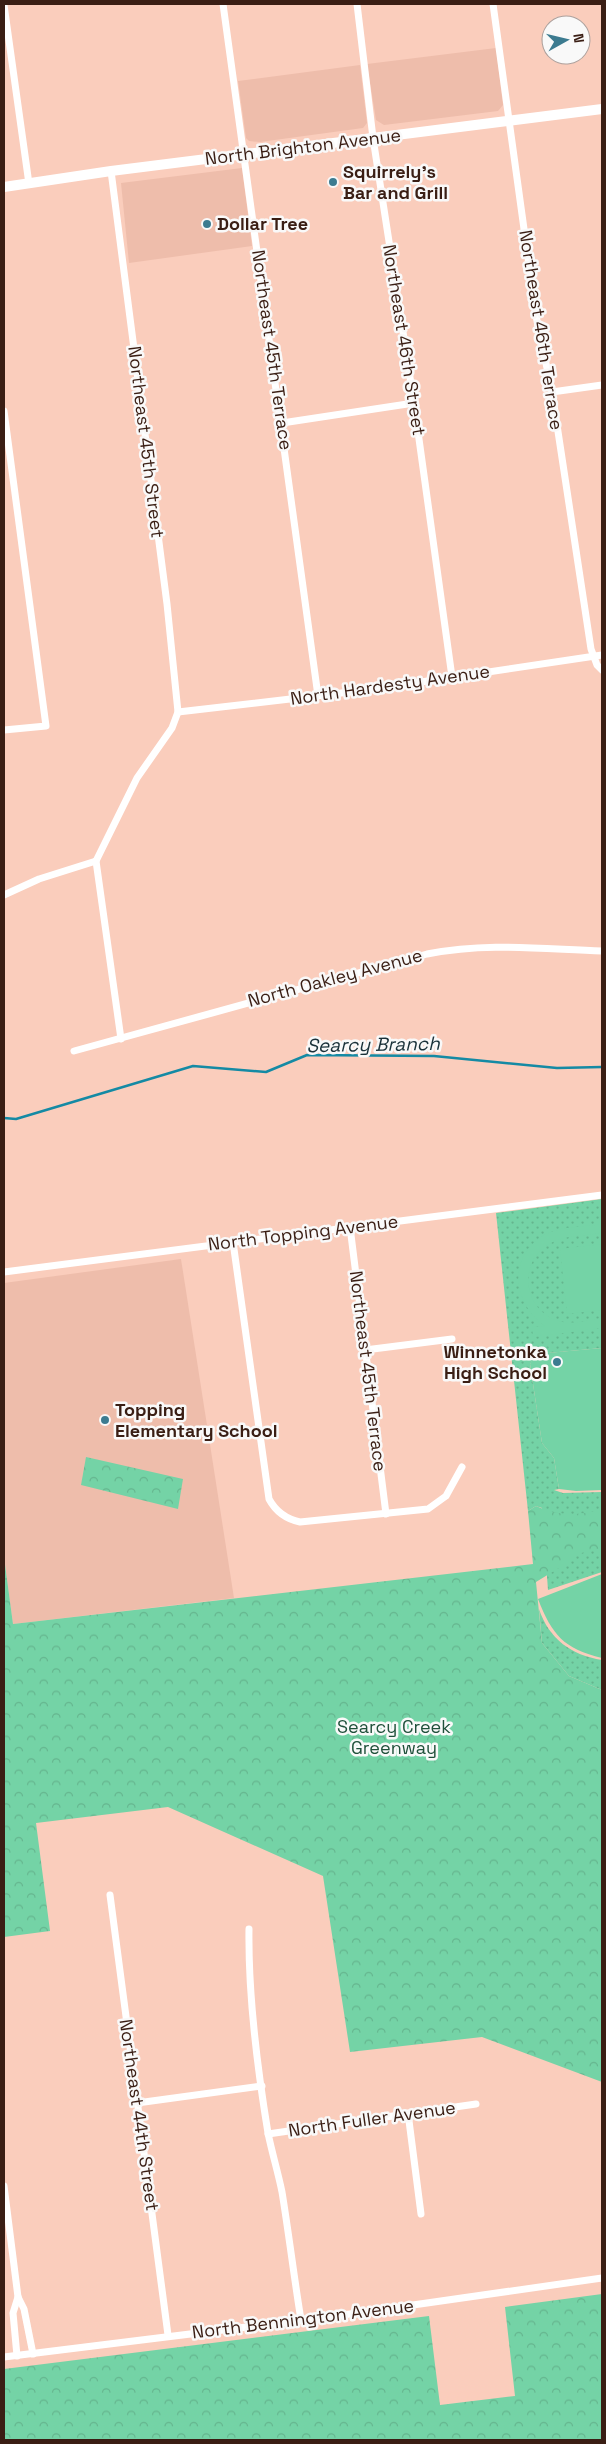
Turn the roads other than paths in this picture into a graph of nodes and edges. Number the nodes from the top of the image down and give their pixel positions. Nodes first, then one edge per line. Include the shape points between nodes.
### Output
1 (4, 4) edge
2 (223, 4) edge
3 (357, 4) edge
4 (493, 4) edge
5 (602, 109) edge
6 (509, 121) junction
7 (373, 138) junction
8 (244, 155) junction
9 (111, 171) junction
10 (29, 184) junction
11 (4, 187) edge
12 (602, 385) edge
13 (552, 392) junction
14 (414, 403) junction
15 (4, 411) edge
16 (282, 423) junction
17 (602, 655) edge
18 (593, 656) junction
19 (602, 670) edge
20 (452, 676) junction
21 (318, 696) junction
22 (178, 712) junction
23 (4, 730) edge
24 (96, 861) junction
25 (4, 895) edge
26 (602, 951) edge
27 (121, 1038) junction
28 (74, 1051) dead end
29 (602, 1195) edge
30 (350, 1227) junction
31 (233, 1242) junction
32 (4, 1272) edge
33 (452, 1339) dead end
34 (365, 1350) junction
35 (462, 1467) dead end
36 (386, 1514) junction
37 (110, 1895) dead end
38 (249, 1929) dead end
39 (262, 2086) junction
40 (137, 2103) junction
41 (476, 2104) dead end
42 (408, 2113) junction
43 (268, 2134) junction
44 (4, 2186) edge
45 (421, 2214) dead end
46 (602, 2278) edge
47 (18, 2297) junction
48 (301, 2320) junction
49 (168, 2336) junction
50 (33, 2354) junction
51 (17, 2356) junction
52 (4, 2357) edge

1 - 10 street
2 - 8 street, Northeast 45th Terrace
3 - 7 street, Northeast 46th Street
4 - 6 street, Northeast 46th Terrace
5 - 6 main road, North Brighton Avenue
6 - 7 main road, North Brighton Avenue
6 - 13 street, Northeast 46th Terrace via 536,316
7 - 8 main road, North Brighton Avenue
7 - 14 street, Northeast 46th Street
8 - 9 main road, North Brighton Avenue
8 - 16 street, Northeast 45th Terrace
9 - 10 main road, North Brighton Avenue
9 - 22 street, Northeast 45th Street
10 - 11 main road, North Brighton Avenue
12 - 13 street
13 - 18 street, Northeast 46th Terrace
14 - 16 street
14 - 20 street, Northeast 46th Street
15 - 23 street via 46,726
16 - 21 street, Northeast 45th Terrace
17 - 18 street, North Hardesty Avenue
18 - 19 street, Northeast 46th Terrace
18 - 20 street, North Hardesty Avenue
20 - 21 street, North Hardesty Avenue
21 - 22 street, North Hardesty Avenue
22 - 24 street via 172,728 137,778
24 - 25 street
24 - 27 street
26 - 27 street, North Oakley Avenue via 495,946 455,948
27 - 28 street, North Oakley Avenue
29 - 30 street, North Topping Avenue
30 - 31 street, North Topping Avenue
30 - 34 street, Northeast 45th Terrace
31 - 32 street, North Topping Avenue
31 - 36 street via 269,1499 282,1514 300,1522
33 - 34 street
34 - 36 street, Northeast 45th Terrace
35 - 36 street via 446,1496 438,1503 417,1511
37 - 40 street, Northeast 44th Street
38 - 39 street via 253,2016
39 - 40 street
39 - 43 street
40 - 49 street, Northeast 44th Street
41 - 42 street, North Fuller Avenue
42 - 43 street, North Fuller Avenue
42 - 45 street
43 - 48 street via 281,2190
44 - 47 street
46 - 48 street, North Bennington Avenue
47 - 50 street
47 - 51 street via 14,2312
48 - 49 street, North Bennington Avenue
49 - 50 street, North Bennington Avenue
50 - 51 street, North Bennington Avenue
51 - 52 street, North Bennington Avenue

